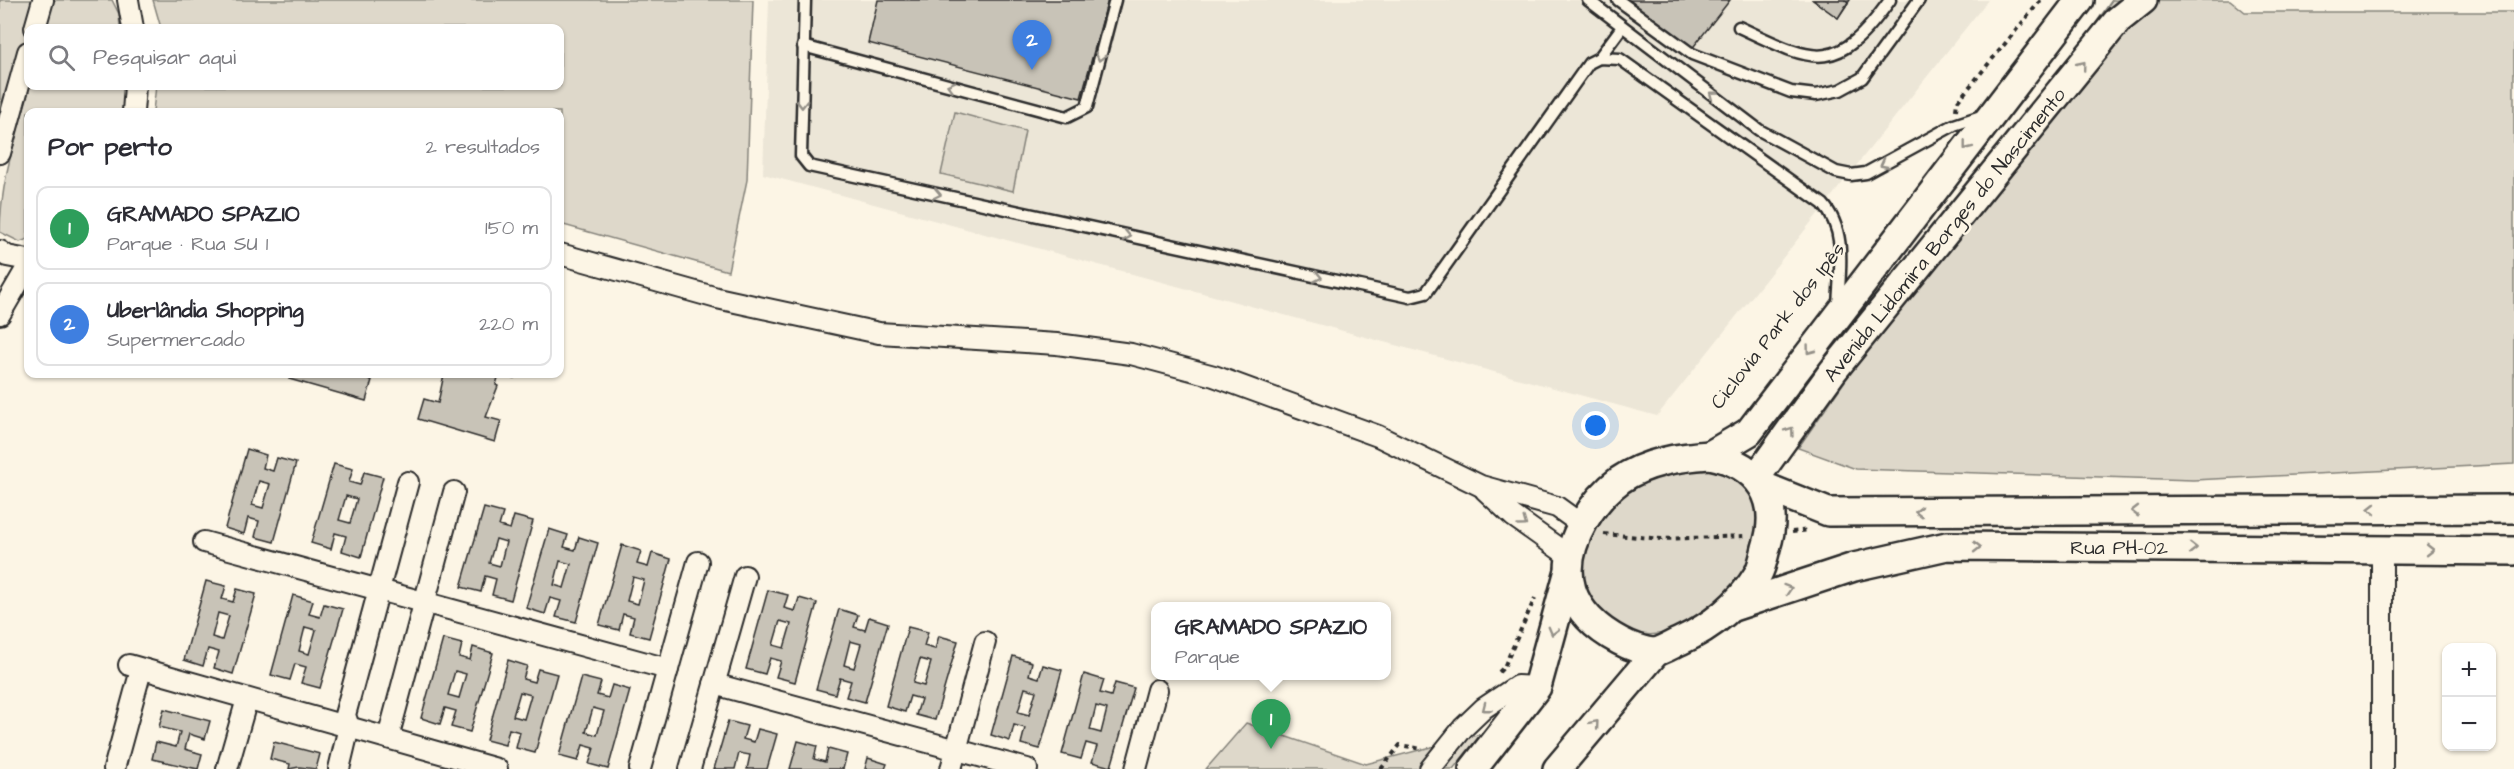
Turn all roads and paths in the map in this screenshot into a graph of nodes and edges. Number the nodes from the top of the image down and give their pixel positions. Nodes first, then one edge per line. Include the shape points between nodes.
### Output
1 (43, 0) edge
2 (128, 0) edge
3 (805, 0) edge
4 (1114, 0) edge
5 (1588, 0) edge
6 (1618, 0) edge
7 (1890, 0) edge
8 (1919, 0) edge
9 (2042, 0) edge
10 (2080, 0) edge
11 (2143, 0) edge
12 (36, 24) edge
13 (132, 24) edge
14 (1622, 27) junction
15 (1739, 27) dead end
16 (803, 46) junction
17 (1599, 58) junction
18 (24, 66) edge
19 (135, 90) edge
20 (133, 108) edge
21 (1996, 108) junction
22 (1954, 125) junction
23 (2033, 126) junction
24 (0, 153) edge
25 (0, 251) edge
26 (564, 255) edge
27 (24, 259) edge
28 (24, 273) edge
29 (1838, 313) junction
30 (0, 314) edge
31 (1710, 454) junction
32 (408, 482) dead end
33 (1760, 482) junction
34 (1481, 486) junction
35 (454, 492) dead end
36 (2514, 509) edge
37 (1582, 525) junction
38 (204, 542) dead end
39 (2382, 550) junction
40 (2514, 551) edge
41 (698, 562) dead end
42 (1568, 565) junction
43 (745, 576) dead end
44 (379, 589) junction
45 (1536, 596) dead end
46 (426, 602) junction
47 (1732, 607) junction
48 (985, 642) dead end
49 (1656, 652) junction
50 (668, 669) junction
51 (1496, 675) dead end
52 (714, 684) junction
53 (1538, 687) junction
54 (1157, 690) dead end
55 (247, 699) junction
56 (349, 727) junction
57 (388, 738) junction
58 (956, 749) junction
59 (1424, 749) dead end
60 (114, 769) edge
61 (227, 769) edge
62 (339, 769) edge
63 (497, 769) edge
64 (640, 769) edge
65 (690, 769) edge
66 (951, 769) edge
67 (1027, 769) edge
68 (1136, 769) edge
69 (1381, 769) edge
70 (1430, 769) edge
71 (1473, 769) edge
72 (1557, 769) edge
73 (2382, 769) edge

1 - 12 street
2 - 13 street
3 - 16 lane
4 -> 16 lane via 1087,107 1067,117
5 - 14 lane
6 - 8 lane via 1692,54 1791,92 1816,95 1840,90 1862,78
7 - 15 lane via 1868,30 1853,44 1834,53 1793,53
9 - 22 path via 1957,102
10 - 21 street, Avenida Lidomira Borges do Nascimento
23 -> 11 street, Avenida Lidomira Borges do Nascimento via 2118,20
14 - 17 lane
22 -> 14 lane via 1866,173 1836,172 1759,130
16 -> 17 lane via 801,156 809,166 1410,297 1426,293 1589,63
17 - 29 lane via 1620,59 1629,64 1823,204 1838,227
18 - 24 street
19 - 20 street
21 - 22 lane
21 - 23 street
21 -> 29 street, Avenida Lidomira Borges do Nascimento
33 -> 23 street, Avenida Lidomira Borges do Nascimento via 1833,371
25 - 27 street
26 - 34 street via 717,298 879,333 1057,344 1131,354 1214,376 1378,436
28 - 30 street
29 -> 31 street, Avenida Lidomira Borges do Nascimento via 1749,432
31 - 33 street via 1748,469
31 - 37 street via 1653,463 1619,480 1592,507
32 - 44 street
36 -> 33 street, Rua PH-02 via 1828,512
33 - 47 street via 1772,523 1768,543 1759,573
34 - 37 street via 1557,507
34 -> 42 street
35 - 46 street
37 - 42 street
38 - 44 street
39 -> 40 street, Rua PH-02
47 -> 39 street, Rua PH-02 via 1854,567 1947,546
39 - 73 street
41 - 50 street
42 - 49 street via 1578,605 1599,629 1626,645
42 -> 53 street
43 - 52 street
44 - 46 street
44 - 56 street via 345,715
45 - 51 path via 1504,667
46 - 50 street
46 - 57 street
47 - 49 street via 1698,633
48 - 58 street
72 -> 49 street
50 - 64 street
52 - 58 street
52 - 65 street
53 -> 70 street via 1517,686 1485,708
53 - 71 street
54 - 68 street
55 - 56 street
55 - 60 street via 135,667
55 - 61 street
56 - 57 street
56 - 62 street
57 - 63 street
58 - 66 street
58 - 67 street
59 - 69 path via 1400,745

